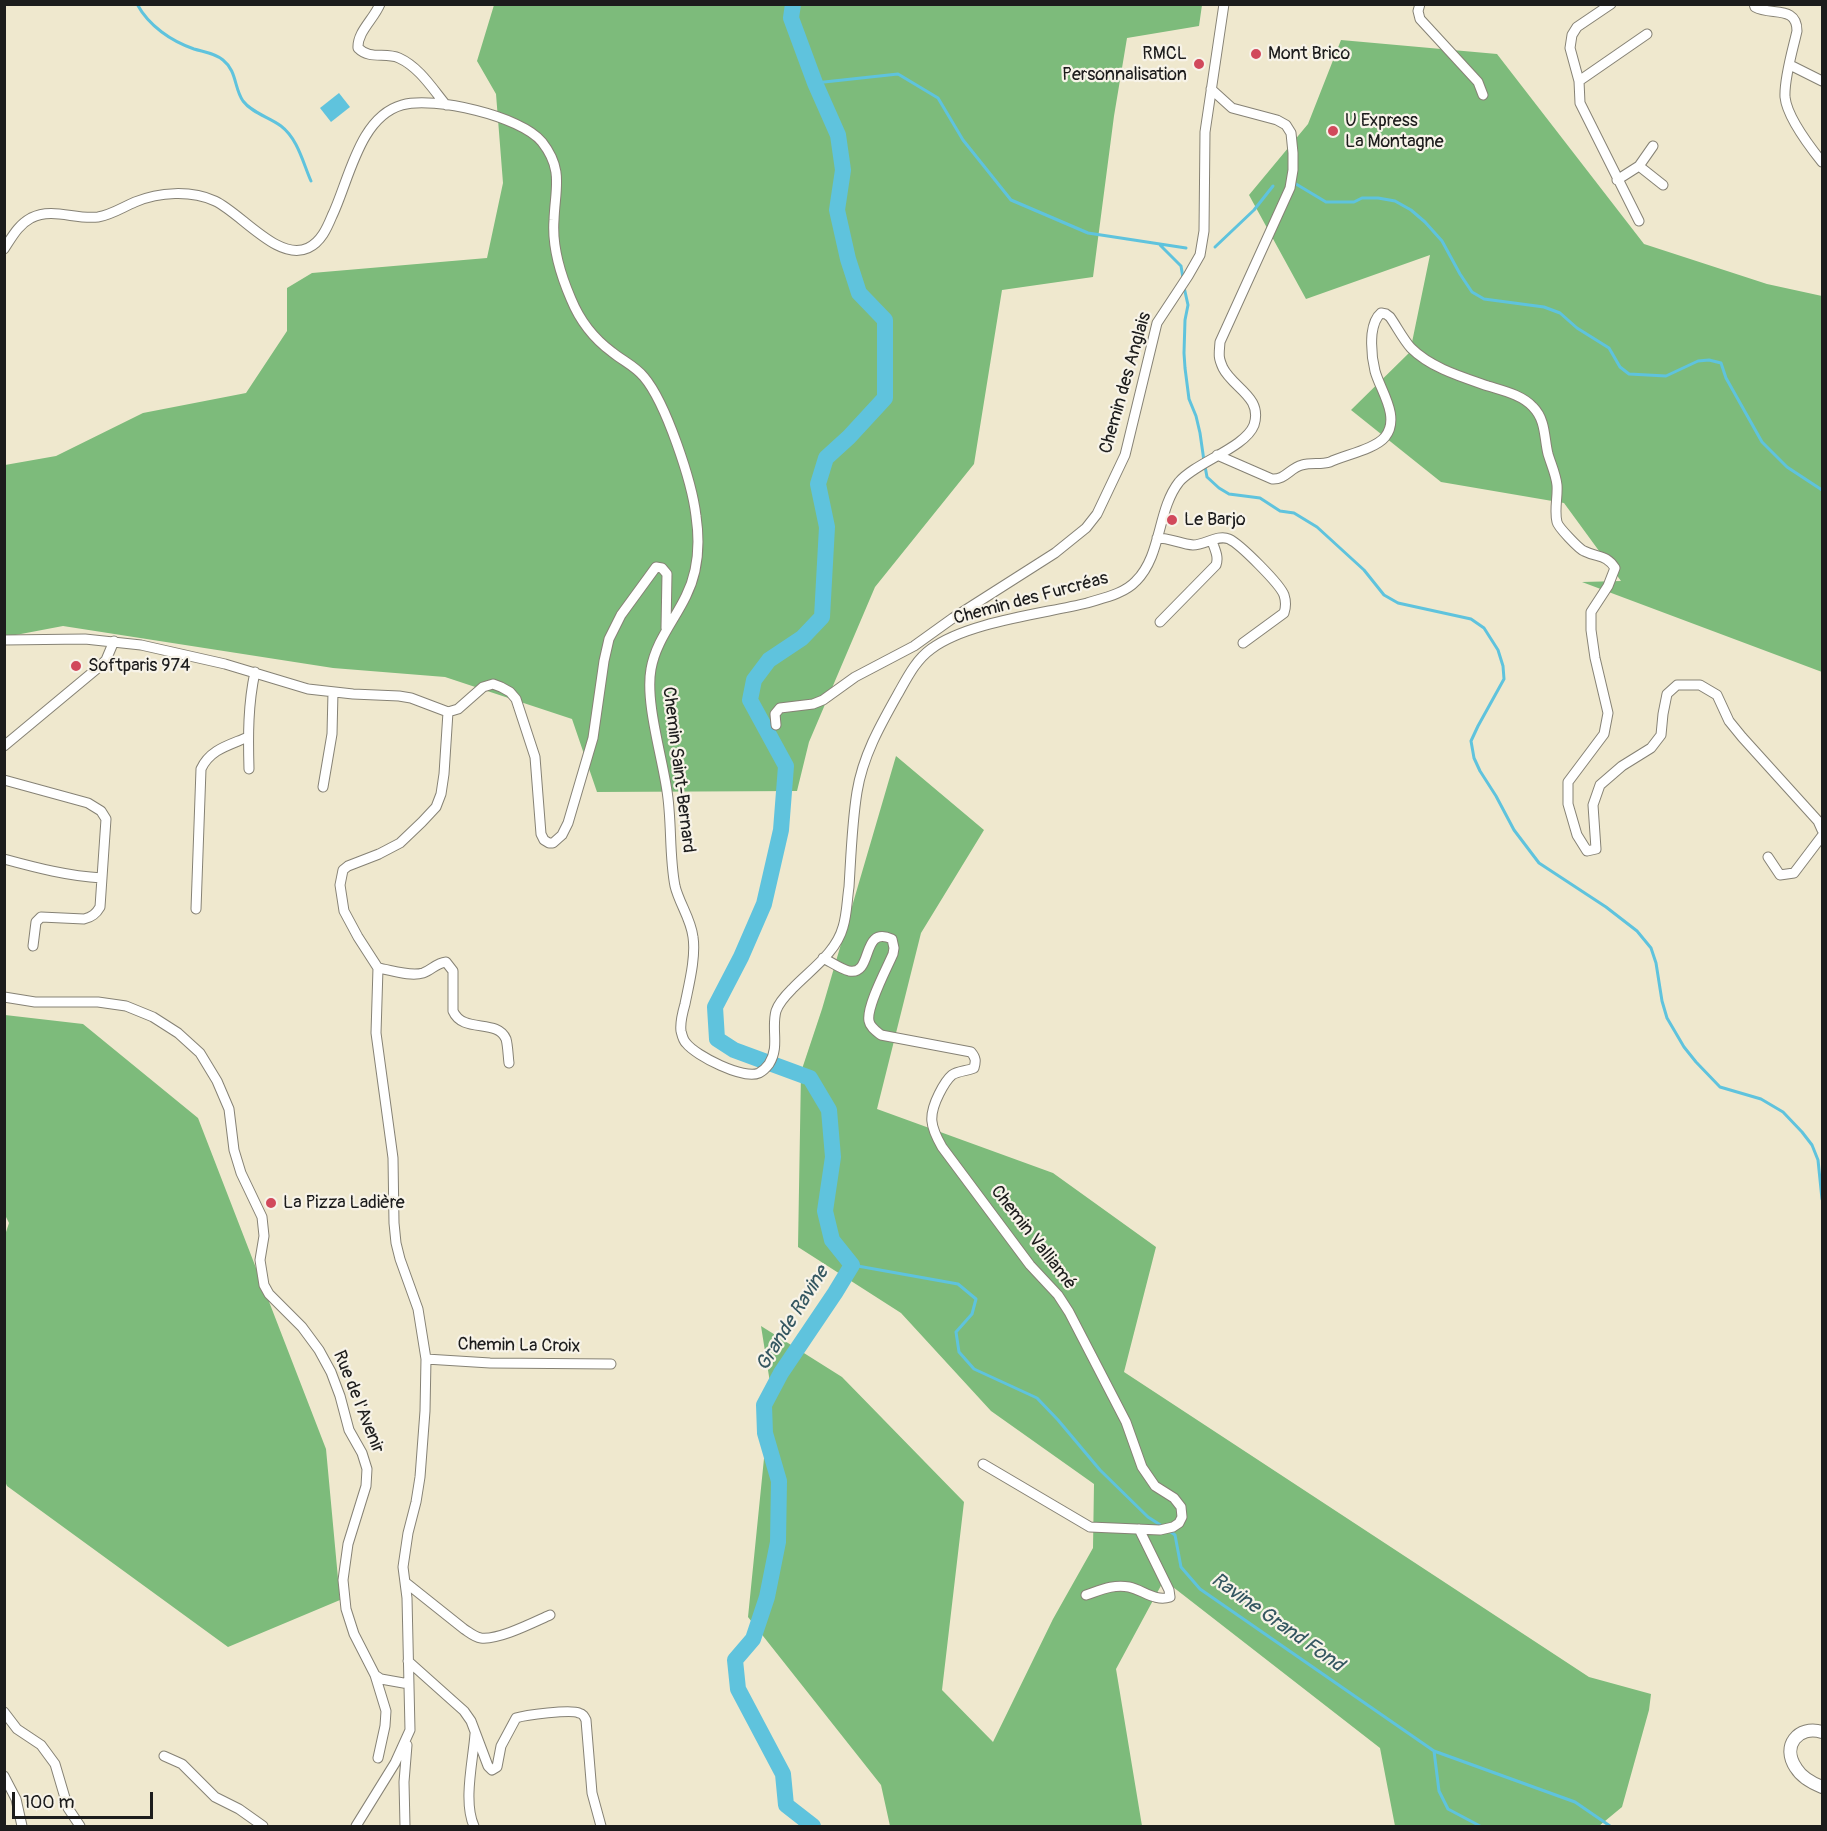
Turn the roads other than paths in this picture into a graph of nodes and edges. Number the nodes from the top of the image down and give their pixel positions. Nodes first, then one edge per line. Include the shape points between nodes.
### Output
1 (380, 4) edge
2 (1224, 4) edge
3 (1420, 4) edge
4 (1611, 4) edge
5 (1754, 4) edge
6 (1647, 34) dead end
7 (1790, 65) junction
8 (1579, 81) junction
9 (1822, 81) edge
10 (1211, 89) junction
11 (1483, 95) dead end
12 (446, 105) junction
13 (1653, 146) dead end
14 (1822, 162) edge
15 (1639, 166) junction
16 (1617, 180) junction
17 (1663, 185) dead end
18 (1639, 221) dead end
19 (4, 249) edge
20 (1217, 455) junction
21 (1157, 538) junction
22 (1212, 541) junction
23 (953, 618) junction
24 (1160, 622) dead end
25 (666, 628) junction
26 (970, 631) junction
27 (4, 640) edge
28 (114, 641) junction
29 (939, 643) junction
30 (1243, 643) dead end
31 (255, 672) junction
32 (333, 692) junction
33 (448, 712) junction
34 (776, 725) dead end
35 (248, 737) junction
36 (4, 746) edge
37 (249, 769) dead end
38 (4, 780) edge
39 (323, 787) dead end
40 (1822, 830) edge
41 (1822, 836) edge
42 (1768, 856) dead end
43 (4, 859) edge
44 (102, 878) junction
45 (196, 909) dead end
46 (33, 946) dead end
47 (823, 958) junction
48 (378, 968) junction
49 (4, 997) edge
50 (774, 1054) joint
51 (509, 1063) dead end
52 (426, 1359) junction
53 (611, 1364) dead end
54 (983, 1464) dead end
55 (1139, 1528) junction
56 (405, 1582) junction
57 (1086, 1595) dead end
58 (550, 1615) dead end
59 (408, 1661) junction
60 (375, 1675) junction
61 (409, 1684) junction
62 (4, 1712) edge
63 (475, 1732) junction
64 (1822, 1732) edge
65 (407, 1739) junction
66 (164, 1756) dead end
67 (378, 1758) dead end
68 (4, 1776) edge
69 (1822, 1787) edge
70 (22, 1827) edge
71 (80, 1827) edge
72 (263, 1827) edge
73 (356, 1827) edge
74 (405, 1827) edge
75 (474, 1827) edge
76 (601, 1827) edge

1 - 12 street via 361,34 358,48 368,55 396,57 406,62
2 - 10 street
3 - 11 street via 1418,15 1422,22 1478,82
4 - 8 street via 1577,27 1572,35 1570,48
5 - 7 street via 1762,11 1793,16 1796,21
6 - 8 street
7 - 9 street
7 - 14 street via 1785,87 1787,105
8 - 16 street via 1580,104
10 - 20 street via 1232,108 1286,125 1291,133 1293,170 1290,189 1220,342 1224,369 1252,400 1254,425 1238,443
10 - 23 street, Chemin des Anglais via 1205,132 1204,231 1200,255 1157,322 1125,455 1097,514 1055,553
12 - 19 street, Chemin Saint-Bernard via 404,104 379,118 359,147 323,236 303,250 284,249 218,202 177,194 153,195 98,217 40,214 16,230
12 - 25 street, Chemin Saint-Bernard via 473,109 537,135 554,162 555,242 573,306 596,339 633,366 658,398 678,447 697,518 693,579 686,598
13 - 15 street
15 - 16 street
15 - 17 street
16 - 18 street
20 - 21 street, Chemin des Furcréas via 1186,475 1175,488
20 - 40 street via 1276,479 1300,465 1322,465 1380,442 1389,430 1390,415 1375,372 1371,346 1372,328 1377,318 1386,314 1411,348 1430,362 1532,405 1544,426 1557,485 1557,523 1581,550 1609,559 1615,568 1591,612 1595,658 1608,713 1604,734 1568,782 1568,804 1577,835 1587,851 1596,849 1593,805 1600,785 1651,748 1661,735 1667,694 1677,685 1700,685 1717,695 1729,721
21 - 22 street via 1193,545
21 - 26 street, Chemin des Furcréas via 1142,574 1124,591
22 - 24 street via 1216,565
22 - 30 street via 1228,538 1244,549 1283,592 1284,613
23 - 26 street via 955,628
23 - 29 street, Chemin des Anglais
23 - 34 street, Chemin des Anglais via 823,700 780,708 775,714
25 - 33 street via 667,574 657,567 621,615 609,639 585,770 568,823 553,843 541,834 535,757 516,699 493,684
25 - 50 street, Chemin Saint-Bernard via 651,669 650,688 668,796 675,889 693,937 681,1036 690,1047 724,1067 748,1075 760,1073
26 - 29 street, Chemin des Furcréas
27 - 28 street
28 - 31 street
28 - 36 street via 99,667
29 - 47 street, Chemin des Furcréas via 915,665 865,755 857,791 845,922 841,936
31 - 32 street
31 - 35 street
32 - 33 street via 411,698
32 - 39 street via 332,734
33 - 48 street via 444,774 436,807 400,843 348,866 341,876 344,911
35 - 37 street
35 - 45 street via 215,751 201,769
38 - 44 street via 88,803 101,811 107,825
41 - 42 street via 1794,873 1780,876
43 - 44 street via 56,873
44 - 46 street via 98,911 84,919 41,917 36,922
47 - 50 street, Chemin des Furcréas via 784,997 776,1011
47 - 55 street, Chemin Valliamé via 856,971 863,965 872,941 886,936 892,939 893,954 869,1016 874,1030 881,1035 971,1052 975,1056 974,1068 955,1073 942,1089 932,1108 933,1132 1030,1265 1070,1312 1126,1422 1142,1467 1155,1486 1182,1507 1182,1517 1173,1527
48 - 51 street via 419,974 446,962 453,971 455,1017 501,1032 506,1039
48 - 52 street via 376,1033 391,1134 396,1243 418,1309
49 - 60 street, Rue de l'Avenir via 126,1006 178,1033 200,1053 217,1080 229,1109 241,1173 262,1217 260,1260 264,1285 319,1350 367,1469 343,1580 354,1634
52 - 53 street, Chemin La Croix
52 - 56 street via 421,1466 406,1541
54 - 55 street, Chemin Valliamé via 1090,1527
55 - 57 street via 1170,1598 1111,1586
56 - 58 street via 464,1629 482,1638 513,1632
56 - 59 street
59 - 61 street
59 - 63 street via 464,1711
60 - 61 street
60 - 67 street, Rue de l'Avenir via 386,1711
61 - 65 street via 411,1720
62 - 71 street via 17,1729 41,1745 51,1758 68,1808
63 - 75 street via 470,1793
63 - 76 street via 492,1770 497,1767 501,1746 516,1718 580,1713 586,1720 592,1793
64 - 69 main road via 1806,1730 1797,1736 1790,1755 1796,1768 1810,1782
65 - 73 street
65 - 74 street
66 - 72 street via 182,1764 216,1797
68 - 70 street via 16,1799

